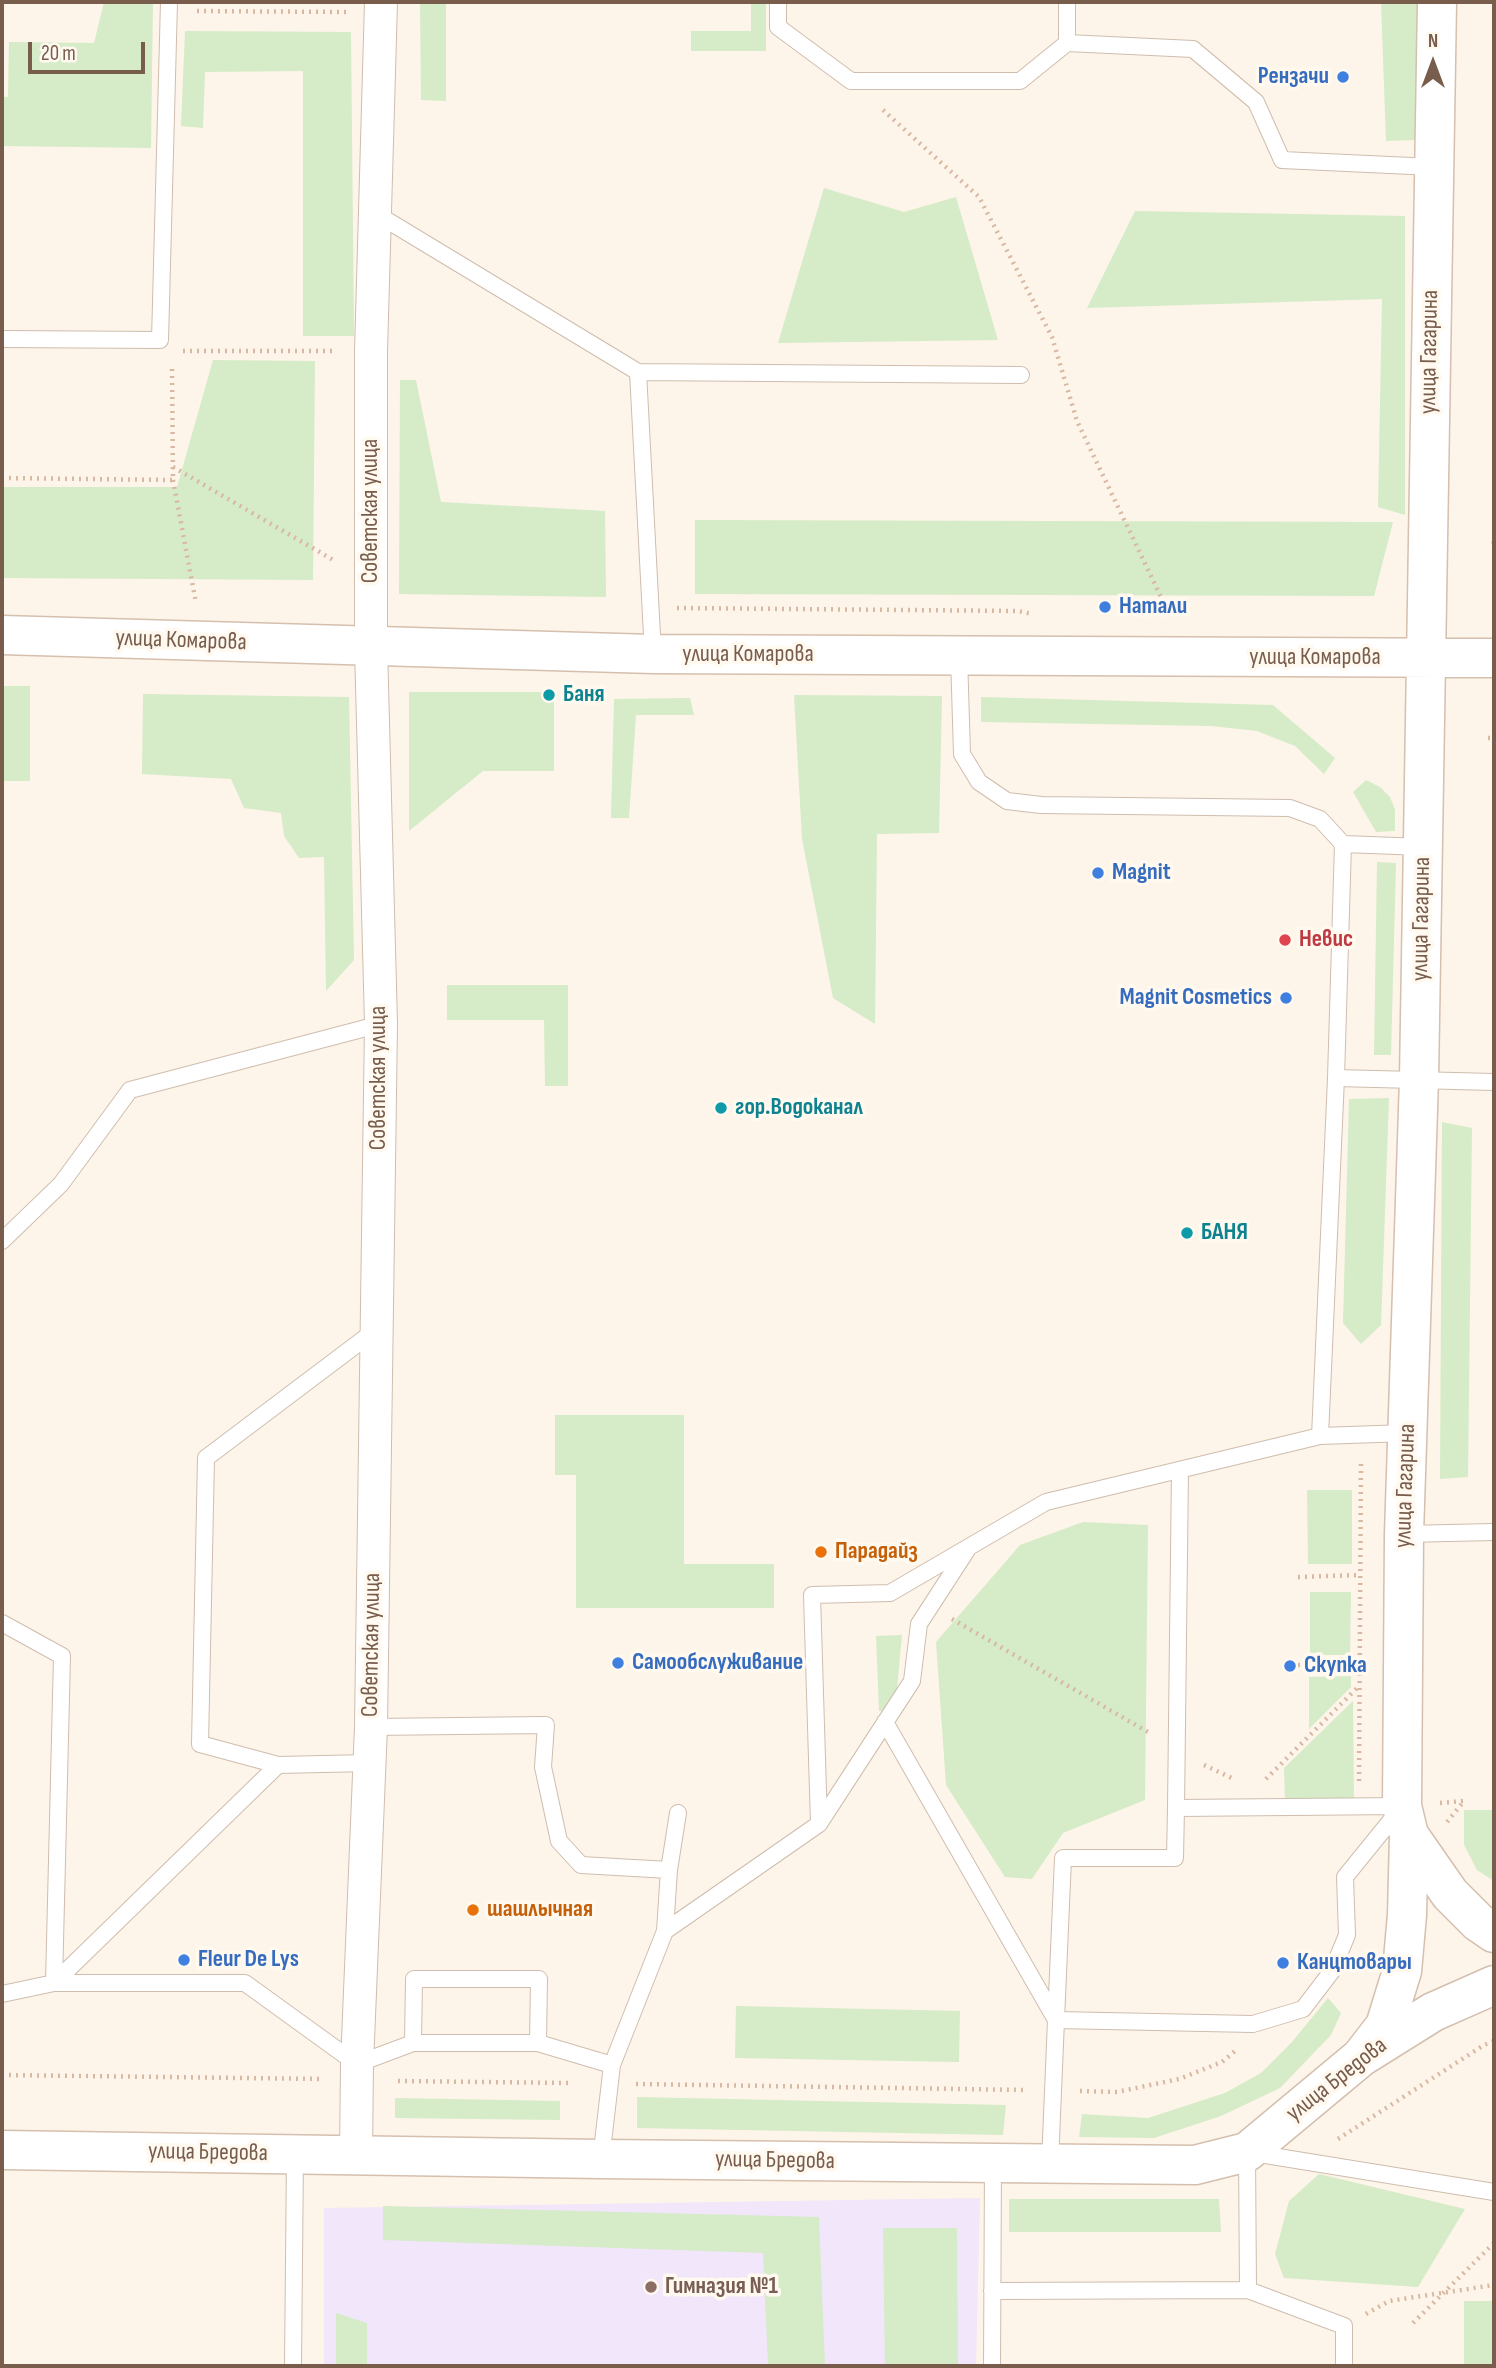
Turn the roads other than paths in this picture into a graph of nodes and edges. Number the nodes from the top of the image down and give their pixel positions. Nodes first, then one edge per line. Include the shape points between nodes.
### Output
1 (778, 2) edge
2 (1067, 2) edge
3 (1437, 2) edge
4 (169, 6) edge
5 (381, 7) edge
6 (1067, 43) junction
7 (1433, 167) junction
8 (375, 212) junction
9 (2, 339) edge
10 (638, 372) junction
11 (1021, 375) dead end
12 (2, 635) edge
13 (371, 647) junction
14 (653, 654) junction
15 (959, 656) junction
16 (1494, 658) edge
17 (1426, 659) junction
18 (1343, 844) junction
19 (1423, 847) junction
20 (381, 1024) junction
21 (1336, 1078) junction
22 (1419, 1079) junction
23 (1494, 1082) edge
24 (2, 1241) edge
25 (377, 1329) junction
26 (1408, 1433) junction
27 (1321, 1436) junction
28 (1180, 1469) junction
29 (1494, 1532) edge
30 (1404, 1534) junction
31 (969, 1545) junction
32 (2, 1623) edge
33 (885, 1722) junction
34 (371, 1727) junction
35 (369, 1763) junction
36 (278, 1765) junction
37 (1176, 1808) junction
38 (678, 1813) dead end
39 (1406, 1821) junction
40 (819, 1824) junction
41 (669, 1870) junction
42 (665, 1931) junction
43 (1494, 1933) edge
44 (54, 1983) junction
45 (1494, 1985) edge
46 (2, 1994) edge
47 (1056, 2020) junction
48 (413, 2043) junction
49 (538, 2043) junction
50 (1361, 2057) junction
51 (612, 2065) junction
52 (357, 2072) junction
53 (2, 2150) edge
54 (1247, 2152) junction
55 (295, 2155) junction
56 (356, 2155) junction
57 (601, 2159) junction
58 (1049, 2163) junction
59 (993, 2164) junction
60 (1494, 2192) edge
61 (1248, 2290) junction
62 (992, 2291) junction
63 (293, 2366) edge
64 (992, 2366) edge
65 (1344, 2366) edge

1 - 6 lane via 778,27 851,81 1020,81
2 - 6 lane
3 - 7 main road, улица Гагарина
4 - 9 lane via 166,346
5 - 8 street, Советская улица
6 - 7 lane via 1193,49 1256,102 1282,160
7 - 17 main road, улица Гагарина
8 - 10 lane
8 - 13 street, Советская улица
10 - 11 lane
10 - 14 lane
12 - 13 main road, улица Комарова
13 - 14 main road, улица Комарова
13 - 20 street, Советская улица
14 - 15 main road, улица Комарова
15 - 17 main road, улица Комарова
15 - 18 lane via 962,754 979,782 1007,801 1290,808 1320,819
16 - 17 main road, улица Комарова
17 - 19 main road, улица Гагарина
18 - 19 lane
18 - 21 lane
19 - 22 main road, улица Гагарина
20 - 24 lane via 130,1090 61,1184
20 - 25 street, Советская улица
21 - 22 lane
21 - 27 lane
22 - 23 lane
22 - 26 main road, улица Гагарина
25 - 34 street, Советская улица
25 - 36 lane via 206,1458 200,1744
26 - 27 lane
26 - 30 main road, улица Гагарина
27 - 28 lane
28 - 31 lane via 1046,1502
28 - 37 lane
29 - 30 lane
30 - 39 main road, улица Гагарина
31 - 33 lane via 919,1624 912,1681
31 - 40 lane via 890,1593 812,1595
32 - 44 lane via 62,1656
33 - 40 lane
33 - 47 lane
34 - 35 street, Советская улица
34 - 41 lane via 546,1725 543,1767 559,1841 582,1865
35 - 36 lane
35 - 52 street, Советская улица
36 - 44 lane
37 - 39 lane via 1359,1807
37 - 47 lane via 1175,1858 1063,1858
38 - 41 lane
39 - 43 main road via 1450,1894
39 - 47 lane via 1345,1877 1348,1935 1332,1971 1303,2009 1253,2024
39 - 50 main road, улица Гагарина via 1407,1915 1402,1971 1385,2026
40 - 42 lane
41 - 42 lane
42 - 51 lane
44 - 46 lane
44 - 52 lane via 244,1983
45 - 50 main road, улица Бредова via 1433,2012
47 - 58 lane
48 - 49 lane
48 - 49 lane via 414,1979 538,1979
48 - 52 lane
49 - 51 lane
50 - 54 main road, улица Бредова
51 - 57 lane
52 - 56 street, Советская улица
53 - 55 main road, улица Бредова
54 - 58 main road, улица Бредова via 1195,2165
54 - 60 lane
54 - 61 lane
55 - 56 main road, улица Бредова
55 - 63 lane
56 - 57 main road, улица Бредова
57 - 59 main road, улица Бредова
58 - 59 main road, улица Бредова
59 - 62 lane
61 - 62 lane
61 - 65 lane via 1343,2326
62 - 64 lane

